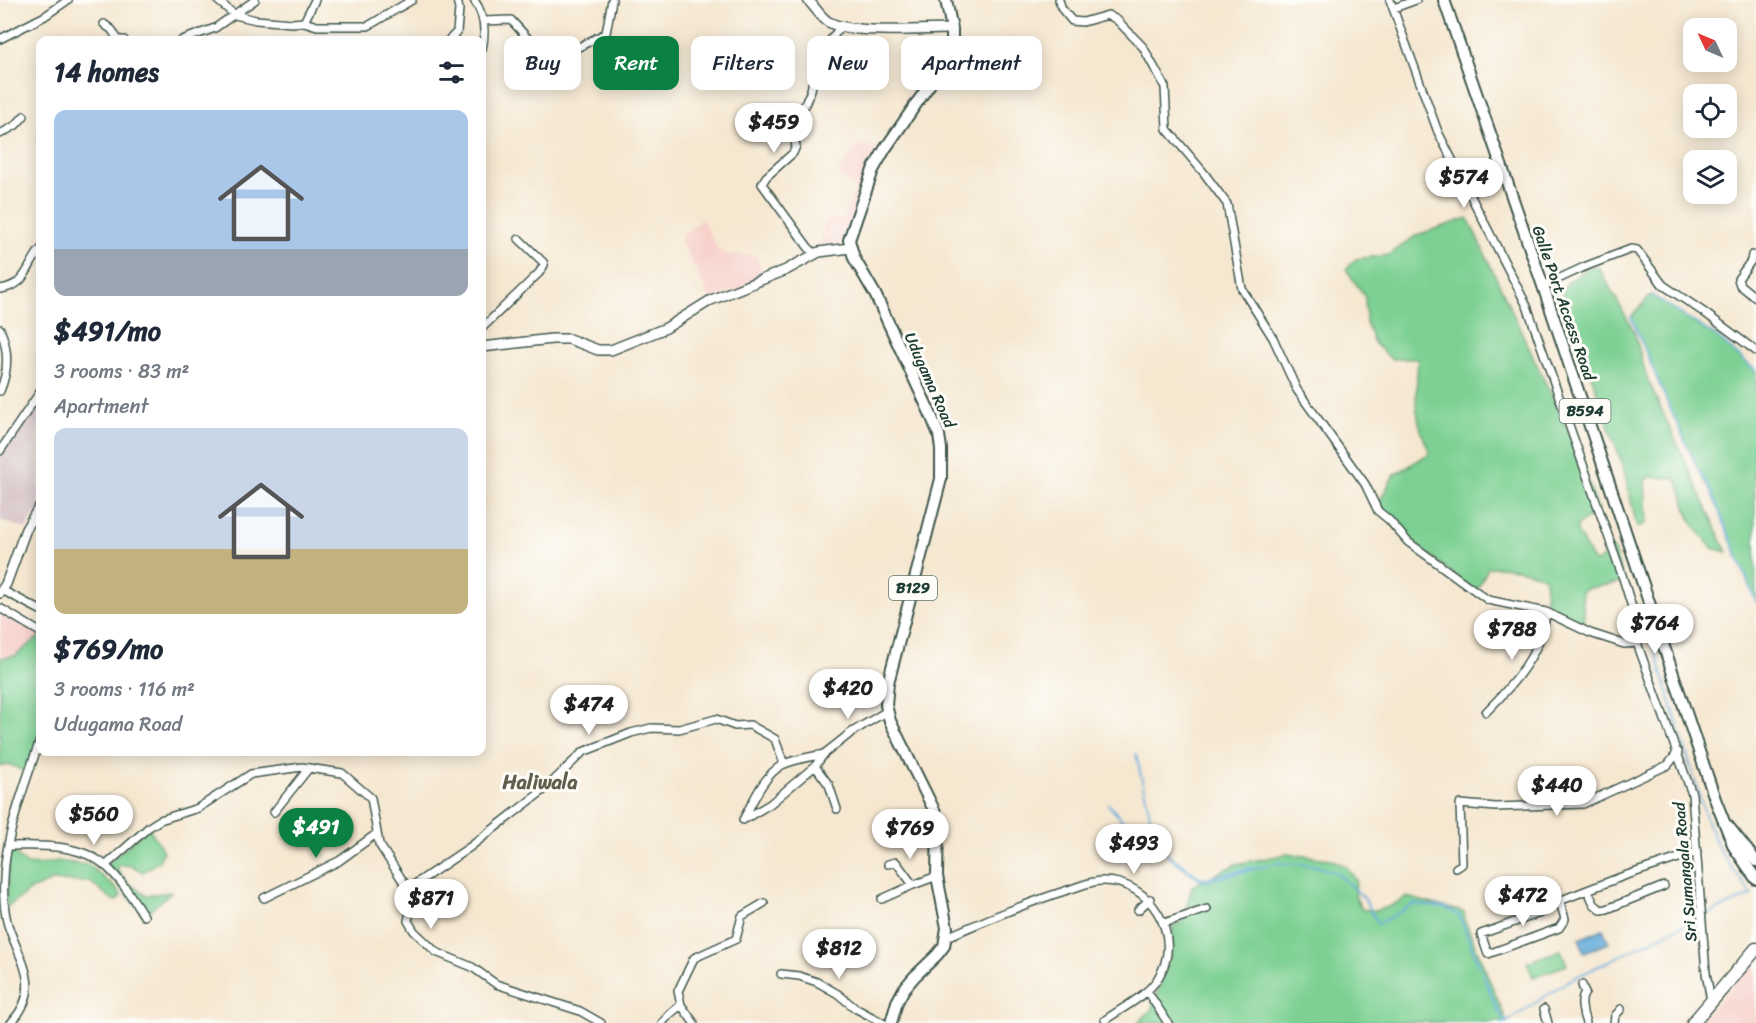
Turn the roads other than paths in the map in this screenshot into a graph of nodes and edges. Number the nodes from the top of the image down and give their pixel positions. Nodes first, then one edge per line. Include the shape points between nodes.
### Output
1 (68, 0) edge
2 (217, 0) edge
3 (255, 0) edge
4 (315, 0) edge
5 (412, 0) edge
6 (457, 0) edge
7 (474, 0) edge
8 (612, 0) edge
9 (808, 0) edge
10 (946, 0) edge
11 (1059, 0) edge
12 (1390, 0) edge
13 (1416, 0) edge
14 (1444, 0) edge
15 (1394, 8) junction
16 (235, 15) junction
17 (483, 21) junction
18 (304, 22) junction
19 (104, 24) dead end
20 (840, 27) junction
21 (952, 29) junction
22 (116, 36) edge
23 (193, 36) edge
24 (453, 36) edge
25 (484, 36) edge
26 (0, 39) edge
27 (24, 116) dead end
28 (0, 134) edge
29 (519, 239) dead end
30 (850, 248) junction
31 (819, 252) junction
32 (1752, 255) dead end
33 (36, 257) edge
34 (1543, 286) junction
35 (0, 289) edge
36 (1756, 298) edge
37 (486, 324) edge
38 (0, 329) edge
39 (486, 347) edge
40 (1756, 351) edge
41 (0, 391) edge
42 (36, 398) edge
43 (0, 451) edge
44 (36, 513) edge
45 (1, 591) edge
46 (0, 608) edge
47 (36, 608) edge
48 (1546, 612) junction
49 (36, 630) edge
50 (1637, 642) junction
51 (887, 711) junction
52 (1486, 712) dead end
53 (36, 752) edge
54 (1678, 752) junction
55 (824, 754) junction
56 (784, 764) junction
57 (815, 766) junction
58 (309, 768) junction
59 (837, 809) dead end
60 (273, 812) dead end
61 (1724, 822) junction
62 (376, 834) junction
63 (9, 846) junction
64 (1697, 852) junction
65 (1756, 861) edge
66 (888, 864) dead end
67 (105, 866) junction
68 (1456, 868) dead end
69 (937, 876) junction
70 (1756, 879) edge
71 (913, 885) junction
72 (1664, 886) dead end
73 (408, 889) junction
74 (1588, 891) junction
75 (264, 898) dead end
76 (882, 899) dead end
77 (1150, 899) junction
78 (1560, 902) junction
79 (764, 903) dead end
80 (1207, 909) dead end
81 (1138, 910) dead end
82 (144, 916) dead end
83 (1164, 923) junction
84 (947, 936) junction
85 (1756, 943) edge
86 (1756, 949) edge
87 (1738, 969) junction
88 (781, 974) dead end
89 (1582, 985) dead end
90 (1147, 991) junction
91 (1711, 1001) junction
92 (681, 1005) junction
93 (1544, 1009) dead end
94 (1621, 1009) dead end
95 (1105, 1020) dead end
96 (11, 1023) edge
97 (601, 1023) edge
98 (662, 1023) edge
99 (694, 1023) edge
100 (883, 1023) edge
101 (891, 1023) edge
102 (1168, 1023) edge
103 (1548, 1023) edge
104 (1586, 1023) edge
105 (1614, 1023) edge
106 (1693, 1023) edge

1 - 26 street
2 - 16 street
3 - 16 street
4 - 18 street
5 - 18 street via 368,27
6 - 24 street via 457,32
7 - 17 street
8 - 17 street via 606,33 540,67 525,55 533,44 512,20
9 - 20 main road via 826,20
10 - 21 main road
11 - 48 street via 1072,21 1108,15 1143,47 1165,87 1167,129 1227,204 1242,290 1273,338 1297,390 1365,484 1378,511 1408,542 1488,600
12 - 15 street, Sri Sumangala Road
13 - 15 street
14 - 34 main road, Galle Port Access Road / B594
15 - 50 street, Sri Sumangala Road via 1438,132 1527,306 1622,575 1640,633
16 - 18 street
16 - 23 street
17 - 25 street
19 - 22 street
20 - 21 main road
20 - 31 street via 818,58 811,90 793,133 793,153 762,184 808,247
21 - 30 main road via 952,44 937,74 873,170 852,227
27 - 28 street
29 - 37 street via 544,265
30 - 31 main road
30 - 51 main road, Udugama Road / B129 via 931,415 941,449 941,479 888,683
31 - 39 main road via 786,270 711,300 666,328 611,350 598,350 569,339
32 - 36 street via 1738,279
33 - 35 street via 21,282
34 - 40 street via 1584,267 1637,250 1663,285
34 - 61 main road, Galle Port Access Road / B594
38 - 41 street via 8,361
42 - 43 street
44 - 45 main road
45 - 47 street
46 - 49 street
48 - 50 street via 1590,633 1624,644
48 - 52 street via 1543,635 1511,687
50 - 54 street, Sri Sumangala Road
51 - 55 street
51 - 69 main road, Udugama Road / B129 via 938,818
53 - 63 street
54 - 64 street, Sri Sumangala Road via 1692,794
54 - 68 street via 1668,765 1583,804 1460,804 1462,864
55 - 56 street
55 - 57 street
56 - 57 street via 774,771 743,820 770,804
56 - 73 street via 775,739 750,725 735,726 716,719 679,729 651,728 631,733 583,752 545,789
57 - 59 street via 829,785
58 - 60 street
58 - 62 street via 342,773 368,794
58 - 67 street via 251,774 198,808 160,820
61 - 65 main road, Galle Port Access Road / B594
61 - 70 main road, Galle Port Access Road / B594 via 1734,846
62 - 73 street
62 - 75 street via 339,861
63 - 67 street via 61,846
63 - 96 street via 4,879 7,924 26,972 28,997
64 - 74 street
64 - 91 street, Sri Sumangala Road
66 - 71 street via 896,862
67 - 82 street
69 - 71 street
69 - 84 main road, Udugama Road / B129
71 - 76 street
72 - 74 street via 1607,909 1594,903
73 - 97 street via 408,921 436,952 472,967 496,984 580,1011
74 - 78 street
77 - 81 street
77 - 83 street
77 - 84 street via 1131,887 1099,881 1037,899
78 - 78 street via 1481,934 1488,954 1559,928 1564,919
79 - 92 street via 742,916 736,939 694,958 678,991
80 - 83 street
83 - 90 street via 1168,953 1159,978
84 - 101 main road via 937,956 904,989
85 - 87 highway
86 - 87 highway
87 - 91 highway
88 - 100 street via 818,982
89 - 104 street
90 - 95 street
90 - 102 street
91 - 106 highway
92 - 98 street
92 - 99 street
93 - 103 street
94 - 105 street

